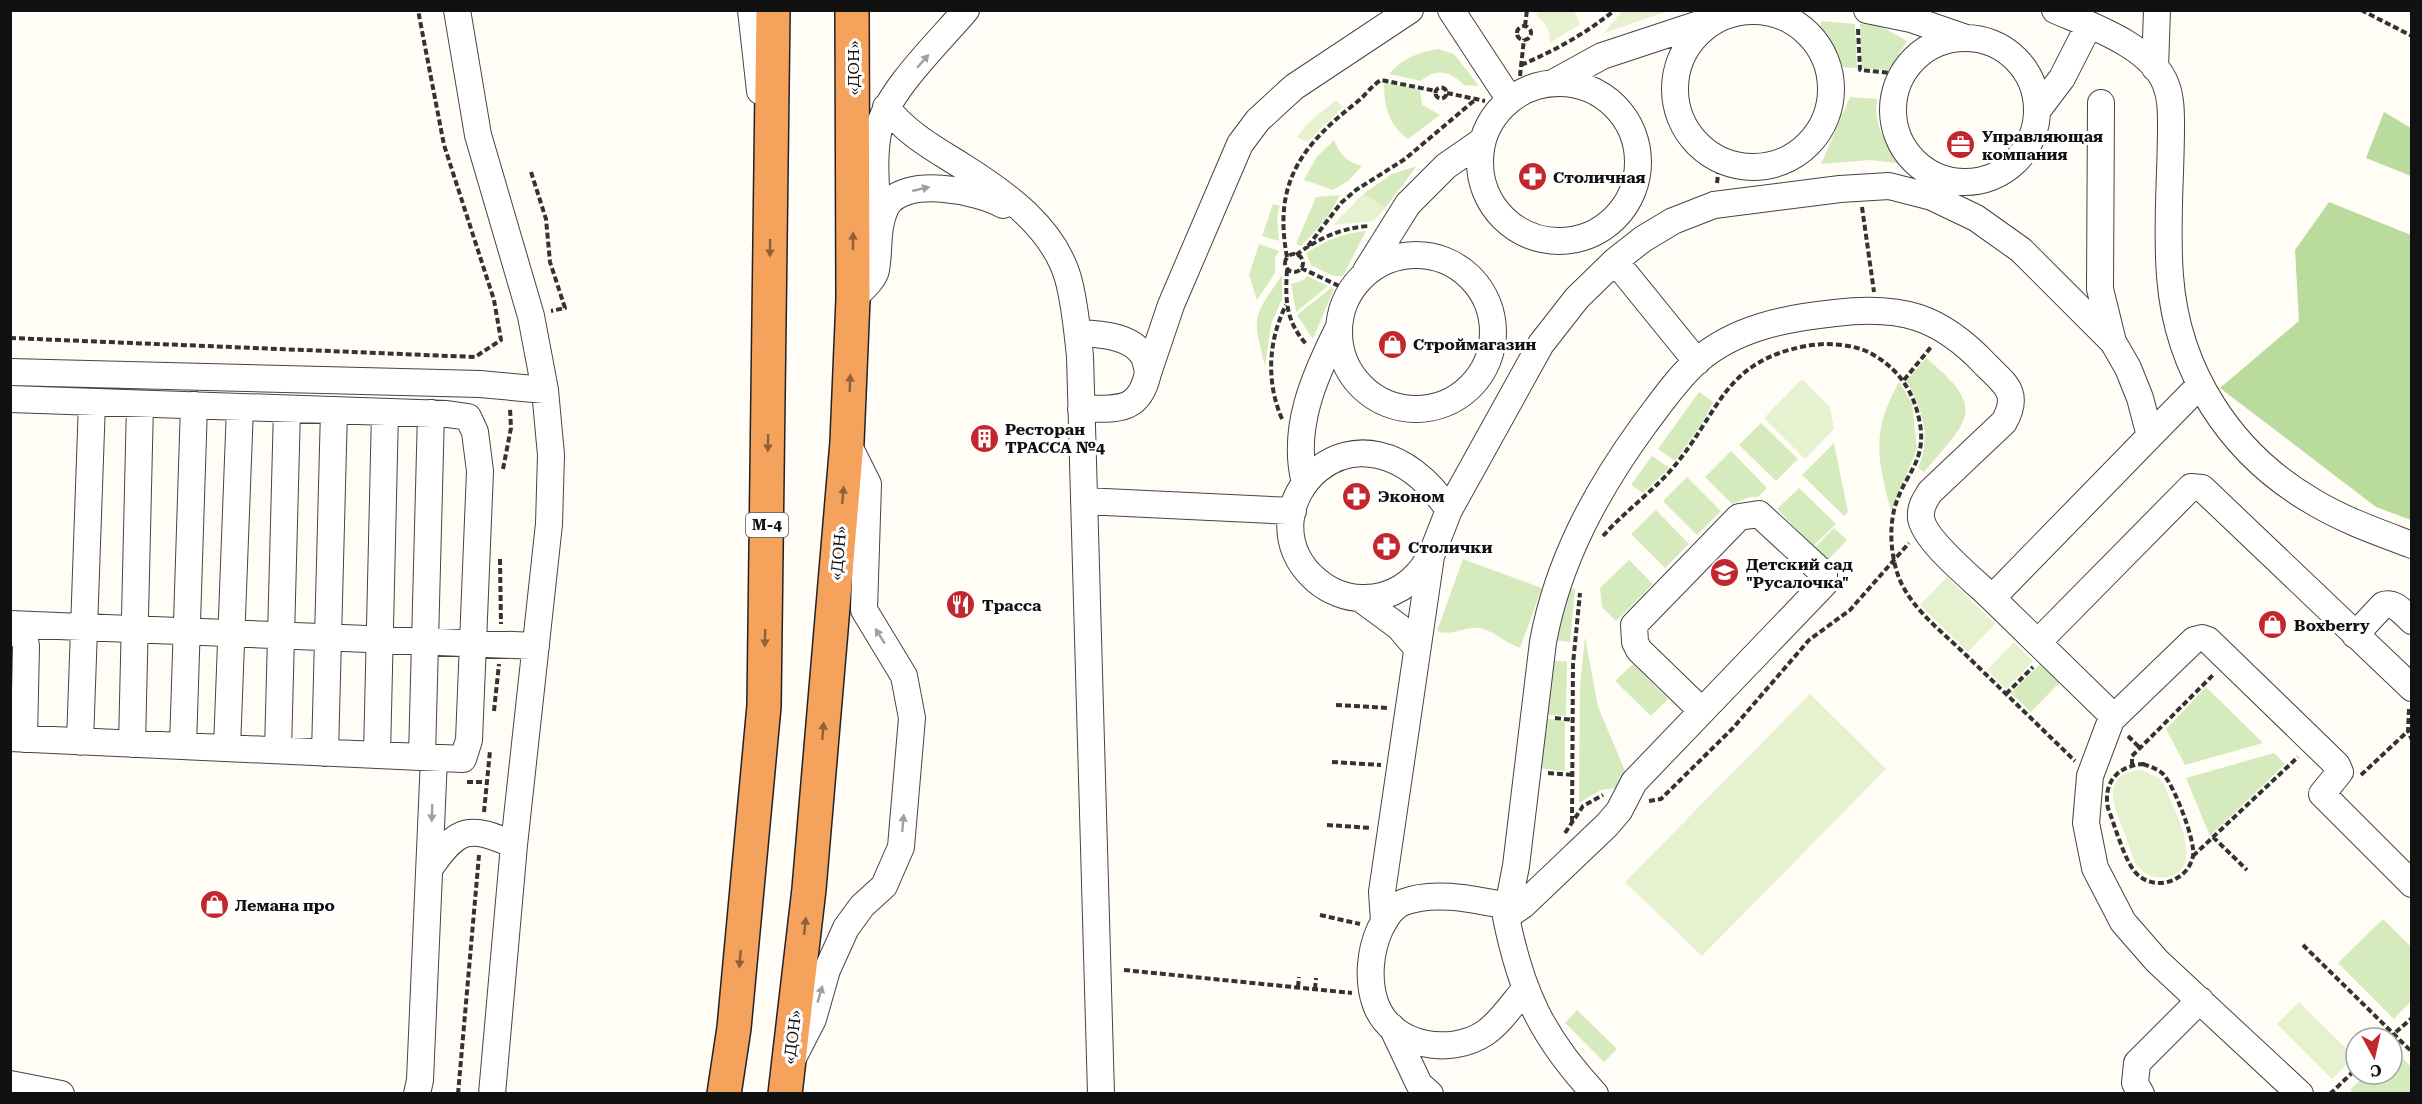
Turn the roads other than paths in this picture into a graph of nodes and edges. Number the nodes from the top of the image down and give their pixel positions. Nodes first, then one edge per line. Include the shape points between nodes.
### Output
1 (457, 10) edge
2 (751, 10) edge
3 (773, 10) edge
4 (852, 10) edge
5 (966, 10) edge
6 (1410, 10) edge
7 (1450, 10) edge
8 (2055, 10) edge
9 (2157, 10) edge
10 (1749, 12) edge
11 (1862, 16) edge
12 (2089, 25) junction
13 (1966, 38) junction
14 (2155, 68) junction
15 (1552, 83) junction
16 (1507, 95) junction
17 (2101, 103) dead end
18 (886, 107) junction
19 (2037, 111) junction
20 (1482, 141) junction
21 (771, 189) junction
22 (1035, 223) junction
23 (878, 228) junction
24 (1615, 261) junction
25 (1363, 276) junction
26 (853, 299) junction
27 (1171, 305) junction
28 (1338, 329) junction
29 (1078, 333) junction
30 (1116, 338) junction
31 (2113, 342) junction
32 (1697, 362) junction
33 (10, 372) edge
34 (1148, 374) junction
35 (2199, 386) junction
36 (545, 390) junction
37 (10, 399) edge
38 (92, 402) junction
39 (140, 404) junction
40 (194, 405) junction
41 (240, 407) junction
42 (287, 409) junction
43 (1081, 409) junction
44 (334, 410) junction
45 (385, 412) junction
46 (430, 413) junction
47 (2150, 436) junction
48 (847, 442) junction
49 (1305, 483) junction
50 (1084, 501) junction
51 (1449, 510) junction
52 (1293, 511) junction
53 (2412, 545) edge
54 (1431, 556) junction
55 (1361, 598) junction
56 (1992, 598) junction
57 (2412, 621) edge
58 (23, 624) edge
59 (84, 627) junction
60 (135, 629) junction
61 (187, 631) junction
62 (10, 633) edge
63 (231, 633) junction
64 (281, 635) junction
65 (2355, 635) junction
66 (328, 637) junction
67 (379, 639) junction
68 (425, 641) junction
69 (473, 643) junction
70 (536, 646) junction
71 (1416, 647) junction
72 (2043, 647) junction
73 (2412, 687) edge
74 (1702, 711) junction
75 (2114, 717) junction
76 (22, 739) edge
77 (80, 742) junction
78 (132, 744) junction
79 (183, 746) junction
80 (227, 748) junction
81 (278, 750) junction
82 (325, 753) junction
83 (377, 755) junction
84 (428, 758) junction
85 (514, 845) junction
86 (429, 868) junction
87 (2412, 884) edge
88 (1507, 912) junction
89 (1382, 925) junction
90 (1525, 988) junction
91 (2200, 1000) junction
92 (1392, 1027) junction
93 (787, 1080) edge
94 (10, 1084) edge
95 (61, 1094) edge
96 (417, 1094) edge
97 (492, 1094) edge
98 (724, 1094) edge
99 (1101, 1094) edge
100 (1430, 1094) edge
101 (1595, 1094) edge
102 (2141, 1094) edge
103 (2300, 1094) edge

1 - 36 street via 478,135 531,316
2 - 21 street
3 - 21 highway, М-4
26 -> 4 highway, «ДОН»
18 -> 5 street
6 - 27 street via 1294,87 1258,120 1240,144
7 - 16 street
8 - 12 street
9 - 14 street
10 - 10 street via 1714,21 1691,41 1675,84 1675,99 1685,128 1719,165 1762,167 1792,157 1815,137 1828,110 1830,80 1821,51 1801,28 1774,14
10 - 15 street via 1666,33 1602,56
11 - 13 street via 1911,19
12 - 14 street via 2136,50
12 - 19 street via 2062,78
13 - 19 street via 1994,44 2017,60 2032,84
13 - 19 street via 1938,43 1925,50 1902,74 1892,109 1897,137 1912,161 1949,181 1978,182 1991,178 2010,167 2024,152
14 - 35 street via 2166,83 2171,105 2172,301
15 - 16 street
15 - 20 street via 1569,83 1599,93 1624,115 1632,129 1639,171 1630,199 1612,222 1586,237 1556,242 1512,227 1484,189 1479,157
16 - 20 street
17 - 31 street via 2100,288
18 - 22 street via 911,134 1003,192
18 - 23 street via 877,148
20 - 25 street via 1446,166 1408,204
21 -> 98 highway, М-4 via 764,706 734,1028
23 -> 22 street via 888,204 906,193 931,187 994,200
22 - 29 street via 1056,251 1068,278
23 - 26 street via 876,273
24 - 31 street via 1673,221 1714,205 1889,186 1932,197 1976,218 2021,250
24 - 32 street
24 - 51 street via 1577,298 1541,344
25 - 28 street via 1346,300
25 - 28 street via 1375,266 1404,256 1434,257 1461,269 1482,292 1493,320 1494,335 1487,364 1479,378 1457,398 1428,409 1398,408 1370,395 1354,379 1343,359
48 -> 26 highway, «ДОН»
27 - 30 street via 1149,327
27 - 34 street
28 - 49 street via 1319,368 1301,433 1299,457
29 - 30 street
29 - 43 street
30 - 34 street via 1144,356
31 - 47 street via 2140,398
32 - 56 street via 1736,337 1786,318 1876,310 1924,319 1963,341 2007,387 2011,408 2004,422 1930,492 1922,505 1921,518 1932,539
32 - 88 street via 1664,398 1588,512 1549,606
33 - 36 street via 480,384
34 - 43 street via 1144,391 1133,404
35 - 47 street
35 - 53 street via 2248,452 2280,481 2313,502
36 - 70 street via 551,455 549,524
37 - 38 street
38 - 39 street
38 - 59 street
39 - 40 street
39 - 60 street
40 - 41 street
40 - 61 street
41 - 42 street
41 - 63 street
42 - 44 street
42 - 64 street
43 - 50 street
44 - 45 street
44 - 66 street
45 - 46 street
45 - 67 street
46 - 68 street
46 - 69 street via 468,417 475,432 480,471
47 - 56 street
93 -> 48 highway, «ДОН» via 809,889
93 -> 48 street via 846,928 884,886 902,847 912,718 904,676 864,610 868,484
49 - 51 street via 1314,472 1339,457 1381,454 1407,466 1437,491
49 - 52 street
50 - 52 street
50 - 99 street
51 - 54 street
52 - 55 street via 1295,551 1310,575 1333,592
54 - 55 street via 1402,588
54 - 71 street
55 - 71 street via 1399,627
56 - 72 street
57 - 65 street via 2393,604 2383,605
58 - 59 street
58 - 76 street
59 - 60 street
59 - 77 street
60 - 61 street
60 - 78 street
61 - 63 street
61 - 79 street
62 - 76 street via 20,633 27,646
63 - 64 street
63 - 80 street
64 - 66 street
64 - 81 street
65 - 72 street via 2198,486 2191,487
65 - 73 street
66 - 67 street
66 - 82 street
67 - 68 street
67 - 83 street
68 - 69 street
68 - 84 street
69 - 70 street
69 - 84 street via 469,740 463,759
70 - 85 street
71 - 89 street via 1382,892
72 - 75 street
74 - 74 street via 1826,581 1824,574 1759,514 1739,517 1634,625 1639,650
74 - 88 street via 1634,782 1607,825 1523,905
75 - 87 street via 2194,640 2208,640 2337,765 2340,772 2322,794
75 - 91 street via 2090,776 2086,823 2095,868 2123,922 2157,961
76 - 77 street
77 - 78 street
78 - 79 street
79 - 80 street
80 - 81 street
81 - 82 street
82 - 83 street
83 - 84 street
84 -> 86 street
85 - 86 street via 482,832 465,833 447,842
85 - 97 street
86 - 96 street
88 - 89 street via 1480,901 1427,897 1403,902 1392,909
88 - 90 street via 1514,955
89 - 92 street via 1371,962 1373,995 1376,1006
90 - 92 street via 1492,1028 1465,1043 1427,1044
90 - 101 street via 1538,1019
91 - 102 street via 2137,1064 2135,1083
91 - 103 street
92 - 100 street via 1419,1084
94 - 95 street

